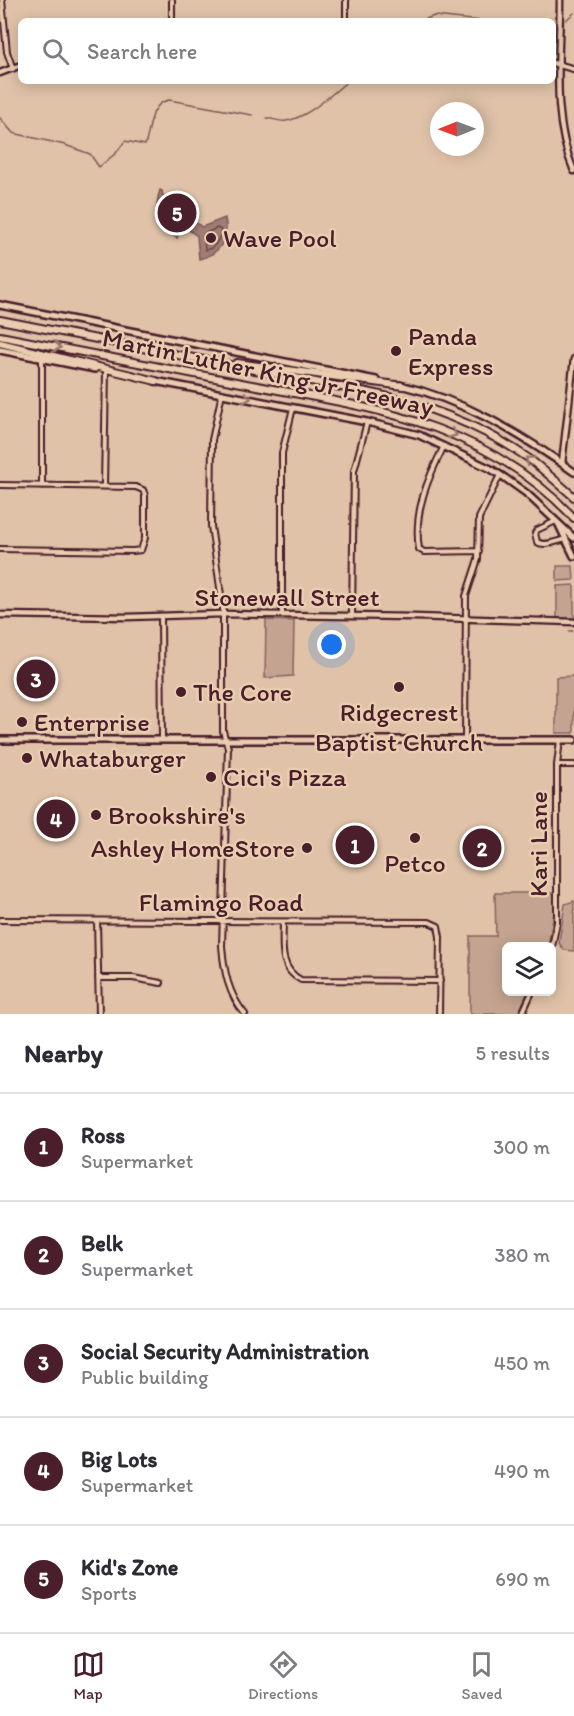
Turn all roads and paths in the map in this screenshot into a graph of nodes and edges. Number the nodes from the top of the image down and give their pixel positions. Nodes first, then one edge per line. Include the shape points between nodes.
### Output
1 (2, 0) edge
2 (172, 0) edge
3 (346, 0) edge
4 (560, 0) edge
5 (172, 18) edge
6 (346, 18) edge
7 (556, 64) edge
8 (18, 66) edge
9 (559, 66) junction
10 (13, 69) junction
11 (574, 69) edge
12 (0, 73) edge
13 (574, 171) edge
14 (0, 305) edge
15 (0, 320) edge
16 (0, 336) edge
17 (0, 343) edge
18 (0, 350) edge
19 (177, 355) junction
20 (42, 359) junction
21 (574, 359) edge
22 (106, 371) junction
23 (156, 381) junction
24 (403, 386) junction
25 (222, 393) junction
26 (293, 407) junction
27 (367, 422) junction
28 (444, 446) junction
29 (562, 463) junction
30 (574, 472) edge
31 (500, 475) junction
32 (0, 485) edge
33 (42, 486) junction
34 (104, 486) junction
35 (574, 497) edge
36 (574, 518) edge
37 (557, 521) junction
38 (566, 538) junction
39 (574, 538) edge
40 (0, 549) edge
41 (479, 550) junction
42 (574, 556) edge
43 (223, 614) junction
44 (0, 615) edge
45 (282, 615) junction
46 (352, 616) junction
47 (161, 617) junction
48 (465, 618) junction
49 (574, 622) edge
50 (0, 740) edge
51 (162, 740) junction
52 (226, 740) junction
53 (465, 740) junction
54 (560, 740) junction
55 (574, 740) edge
56 (557, 765) junction
57 (574, 765) edge
58 (0, 920) edge
59 (97, 921) junction
60 (223, 922) junction
61 (283, 922) junction
62 (553, 942) edge
63 (98, 978) junction
64 (440, 981) junction
65 (161, 983) dead end
66 (530, 996) edge
67 (99, 1014) edge
68 (245, 1014) edge
69 (439, 1014) edge
70 (522, 1014) edge

1 - 10 street via 7,52
2 - 5 street
3 - 6 street
4 - 9 street
7 - 9 street
8 - 10 street
9 - 11 street
9 - 13 street via 561,130
10 - 12 street
14 - 24 main road
15 - 19 highway, Martin Luther King Jr Freeway
16 -> 36 highway, Martin Luther King Jr Freeway via 414,420 456,435 494,455 527,476
17 - 23 highway
18 - 20 main road
19 - 24 highway
35 -> 19 highway, Martin Luther King Jr Freeway via 530,459 440,412 394,398
20 - 22 main road
20 - 33 street
21 - 29 street
22 - 23 main road
22 - 34 street
23 - 25 main road
24 - 29 main road via 486,417
25 -> 26 main road
25 - 43 street via 212,441 211,526
26 - 27 main road
26 - 45 street via 282,453
27 - 28 main road via 419,435
27 - 46 street via 354,471
28 - 31 main road
28 - 41 street via 420,505 418,549
29 - 30 main road
31 - 37 main road
31 - 41 street via 479,518
32 - 33 street
33 - 34 street
34 - 40 street via 143,490 145,538 141,550
37 - 38 main road
37 - 38 street via 537,530 537,542 548,544
37 - 39 main road
38 - 42 main road
41 - 48 street via 466,596
43 - 45 street, Stonewall Street
43 - 47 street, Stonewall Street
43 - 52 street
44 - 47 street, Stonewall Street
45 - 46 street, Stonewall Street
46 - 48 street, Stonewall Street
47 - 51 street
48 - 49 street, Stonewall Street
48 - 53 street
50 - 51 main road
51 - 52 main road
52 - 53 main road
52 - 60 street
53 - 54 main road
54 - 55 main road
54 - 56 street, Kari Lane
56 - 57 street
56 - 62 street, Kari Lane via 557,922
58 - 59 street, Flamingo Road
59 - 60 street, Flamingo Road
59 - 63 street
60 - 61 street, Flamingo Road
60 - 68 street via 225,970 233,999
61 - 64 street via 283,959 301,980
61 - 64 street, Flamingo Road via 433,923 439,929
63 - 65 street
63 - 67 street
64 - 69 street
66 - 70 street

